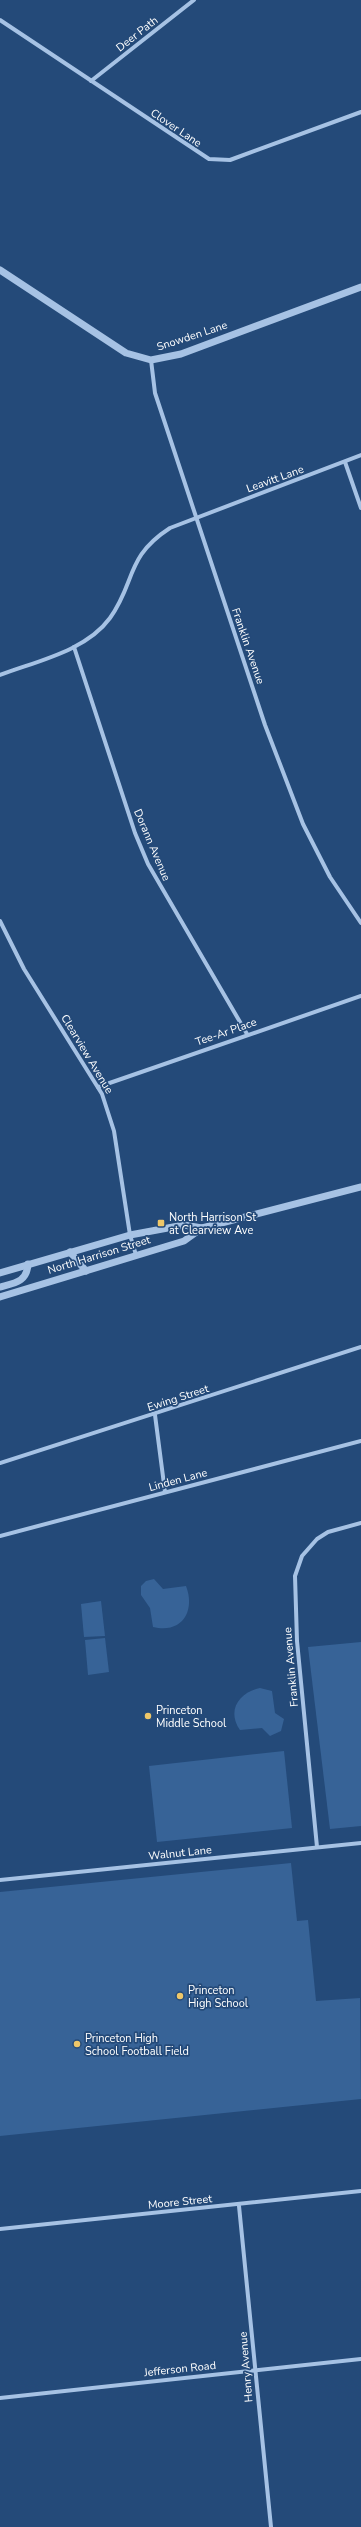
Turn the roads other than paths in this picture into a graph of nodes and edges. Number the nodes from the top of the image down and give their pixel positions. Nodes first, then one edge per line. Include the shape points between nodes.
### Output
1 (194, 0) edge
2 (0, 20) edge
3 (91, 81) junction
4 (361, 112) edge
5 (0, 270) edge
6 (361, 287) edge
7 (151, 360) junction
8 (361, 456) edge
9 (345, 462) junction
10 (361, 508) edge
11 (195, 518) junction
12 (74, 647) junction
13 (0, 675) edge
14 (0, 921) edge
15 (361, 923) edge
16 (361, 996) edge
17 (247, 1034) junction
18 (98, 1087) junction
19 (361, 1187) edge
20 (202, 1228) junction
21 (130, 1235) junction
22 (70, 1252) junction
23 (136, 1255) junction
24 (28, 1264) junction
25 (86, 1271) junction
26 (0, 1273) edge
27 (0, 1287) edge
28 (0, 1297) edge
29 (361, 1347) edge
30 (155, 1415) junction
31 (361, 1441) edge
32 (0, 1463) edge
33 (165, 1492) junction
34 (361, 1523) edge
35 (0, 1536) edge
36 (361, 1843) edge
37 (316, 1847) junction
38 (0, 1880) edge
39 (361, 2191) edge
40 (239, 2206) junction
41 (0, 2229) edge
42 (361, 2359) edge
43 (255, 2370) junction
44 (0, 2398) edge
45 (271, 2527) edge

1 - 3 street, Deer Path
2 - 3 street, Clover Lane
3 - 4 street, Clover Lane via 203,157 219,161 230,160
5 - 7 street, Snowden Lane via 119,349
6 - 7 street, Snowden Lane via 181,354
7 - 11 street, Franklin Avenue via 155,394
8 - 9 street, Leavitt Lane
9 - 10 street
9 - 11 street, Leavitt Lane
11 - 12 street, Leavitt Lane via 170,528 146,547 109,619 98,631
11 - 15 street, Franklin Avenue via 265,725 303,824 330,877
12 - 13 street, Leavitt Lane
12 - 17 street, Dorann Avenue via 135,833 148,864
14 - 18 street, Clearview Avenue via 24,969
16 - 17 street, Tee-Ar Place
17 - 18 street, Tee-Ar Place
18 - 21 street, Clearview Avenue via 114,1131
19 - 20 street, North Harrison Street
20 - 21 street, North Harrison Street via 184,1225
20 - 23 street, North Harrison Street via 184,1240
21 - 22 street, North Harrison Street
21 - 23 street, Clearview Avenue
22 - 24 street, North Harrison Street
22 - 25 street
23 - 25 street, North Harrison Street
24 - 26 street, North Harrison Street
24 - 27 street via 27,1273 21,1281
25 - 28 street, North Harrison Street
29 - 30 street, Ewing Street
30 - 32 street, Ewing Street
30 - 33 street
31 - 33 street, Linden Lane
33 - 35 street, Linden Lane
34 - 37 street, Franklin Avenue via 328,1532 317,1539 302,1556 295,1576 297,1641
36 - 37 street, Walnut Lane
37 - 38 street, Walnut Lane
39 - 40 street, Moore Street
40 - 41 street, Moore Street
40 - 43 street, Henry Avenue
42 - 43 street, Jefferson Road
43 - 44 street, Jefferson Road
43 - 45 street, Henry Avenue

